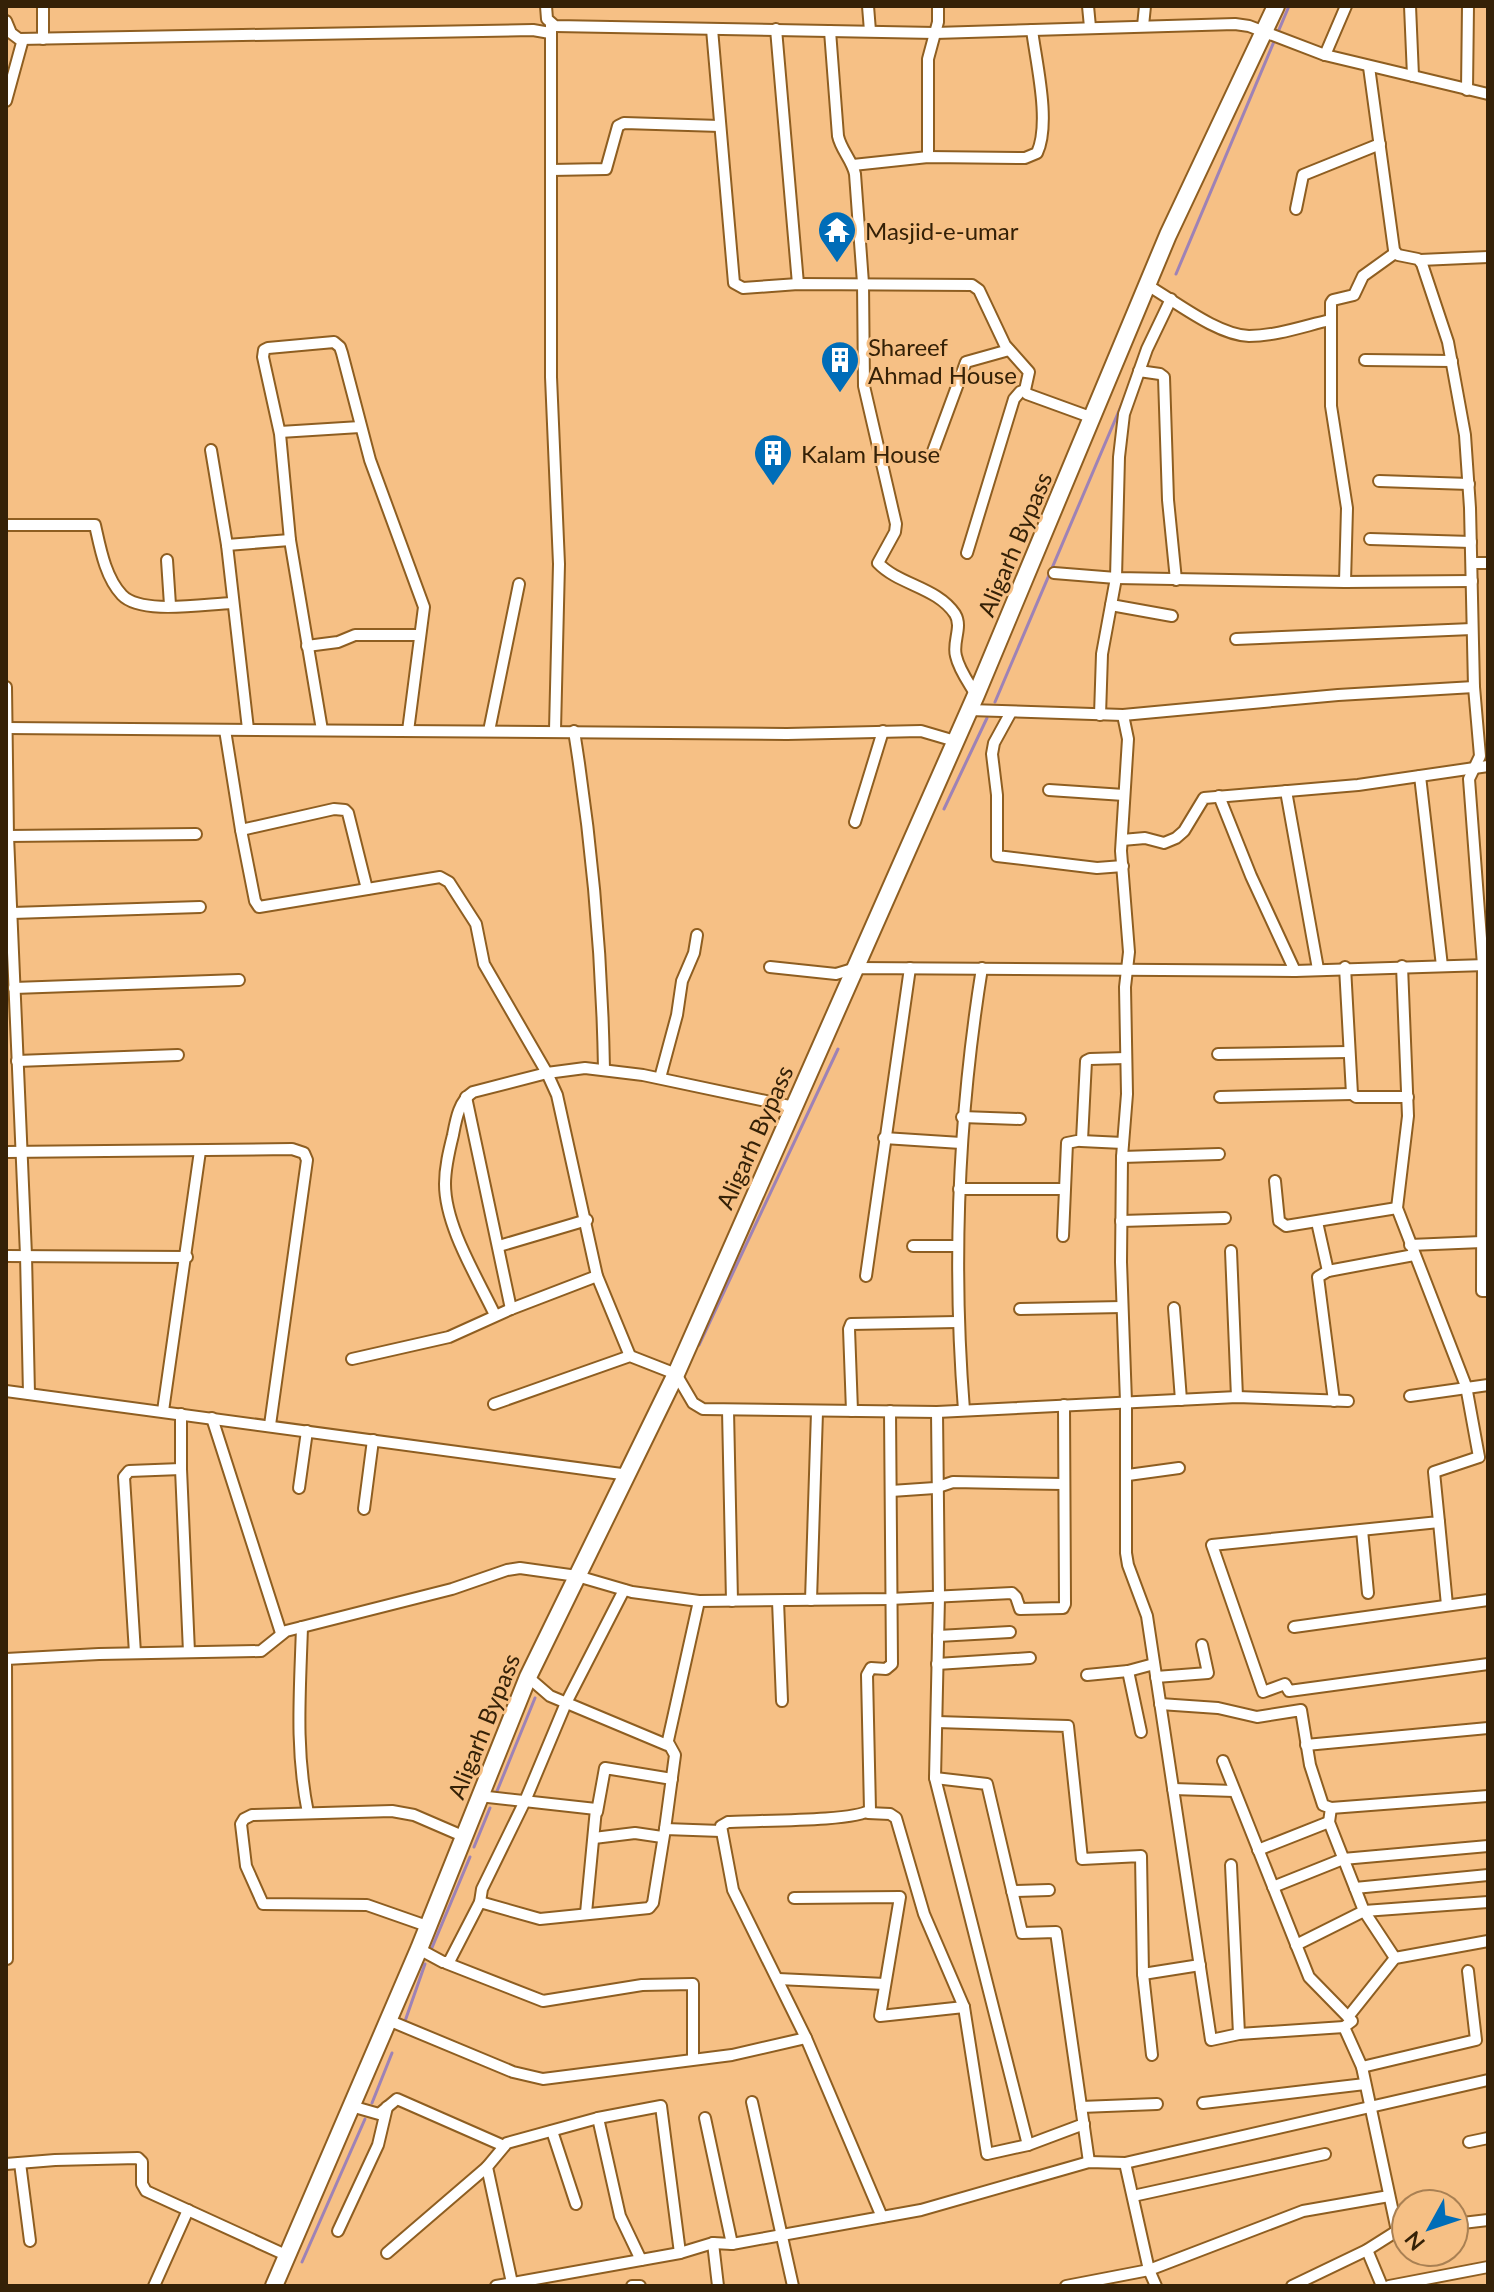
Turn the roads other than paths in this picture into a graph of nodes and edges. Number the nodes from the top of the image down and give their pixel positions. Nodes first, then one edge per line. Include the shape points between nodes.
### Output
1 (43, 6) edge
2 (546, 6) edge
3 (868, 6) edge
4 (938, 6) edge
5 (1088, 6) edge
6 (1145, 6) edge
7 (1276, 6) edge
8 (1346, 6) edge
9 (1410, 6) edge
10 (1468, 6) edge
11 (6, 21) edge
12 (1143, 26) junction
13 (1090, 27) junction
14 (551, 28) junction
15 (712, 29) junction
16 (776, 29) junction
17 (1032, 30) junction
18 (830, 31) junction
19 (870, 31) junction
20 (935, 33) junction
21 (1268, 35) junction
22 (23, 39) junction
23 (43, 39) junction
24 (1325, 55) junction
25 (1369, 67) junction
26 (1413, 76) junction
27 (1467, 90) junction
28 (1488, 94) edge
29 (6, 101) edge
30 (720, 126) junction
31 (1380, 144) junction
32 (928, 157) junction
33 (853, 165) junction
34 (551, 170) junction
35 (1296, 209) dead end
36 (1395, 253) junction
37 (1488, 257) edge
38 (1420, 260) junction
39 (863, 283) junction
40 (798, 284) junction
41 (1147, 285) junction
42 (1171, 299) junction
43 (1330, 320) junction
44 (1009, 350) junction
45 (1365, 360) dead end
46 (1452, 361) junction
47 (1139, 371) junction
48 (1025, 390) junction
49 (1093, 418) junction
50 (360, 427) junction
51 (280, 432) junction
52 (211, 450) dead end
53 (932, 454) dead end
54 (1379, 481) dead end
55 (1469, 484) junction
56 (6, 525) edge
57 (1370, 539) dead end
58 (290, 540) junction
59 (1471, 542) junction
60 (227, 545) junction
61 (967, 553) dead end
62 (167, 560) dead end
63 (1472, 563) junction
64 (1488, 563) edge
65 (1054, 573) dead end
66 (1116, 578) junction
67 (1176, 580) junction
68 (1472, 581) junction
69 (1345, 582) junction
70 (519, 584) dead end
71 (232, 603) junction
72 (170, 605) junction
73 (1111, 605) junction
74 (1172, 616) dead end
75 (1472, 629) junction
76 (420, 635) junction
77 (1236, 639) dead end
78 (307, 646) junction
79 (1488, 662) edge
80 (1473, 663) junction
81 (6, 687) edge
82 (1474, 687) junction
83 (973, 702) junction
84 (1011, 712) junction
85 (1100, 715) junction
86 (1123, 715) junction
87 (6, 728) edge
88 (248, 729) junction
89 (225, 730) junction
90 (322, 730) junction
91 (555, 730) junction
92 (408, 731) junction
93 (489, 731) junction
94 (574, 731) junction
95 (883, 731) junction
96 (955, 741) junction
97 (1488, 766) edge
98 (1475, 768) junction
99 (1420, 776) junction
100 (1049, 790) dead end
101 (1286, 791) junction
102 (1124, 795) junction
103 (1219, 796) junction
104 (855, 822) dead end
105 (241, 830) junction
106 (196, 834) dead end
107 (8, 836) junction
108 (1122, 840) junction
109 (1123, 866) junction
110 (367, 889) junction
111 (200, 907) dead end
112 (12, 913) junction
113 (697, 935) dead end
114 (1485, 965) edge
115 (1402, 966) junction
116 (1442, 966) junction
117 (770, 967) dead end
118 (1345, 967) junction
119 (856, 968) junction
120 (910, 968) junction
121 (982, 968) junction
122 (1318, 969) junction
123 (1128, 970) junction
124 (1295, 971) junction
125 (239, 980) dead end
126 (14, 988) junction
127 (1349, 1052) junction
128 (1218, 1054) dead end
129 (178, 1055) dead end
130 (1126, 1058) junction
131 (17, 1061) junction
132 (604, 1069) junction
133 (547, 1073) junction
134 (660, 1078) junction
135 (1352, 1094) junction
136 (466, 1097) junction
137 (1220, 1097) dead end
138 (1408, 1097) junction
139 (794, 1107) junction
140 (962, 1117) junction
141 (1020, 1119) dead end
142 (884, 1138) junction
143 (1081, 1141) junction
144 (961, 1143) junction
145 (1123, 1143) junction
146 (200, 1151) junction
147 (6, 1152) edge
148 (20, 1152) junction
149 (1219, 1154) dead end
150 (1122, 1157) junction
151 (1275, 1181) dead end
152 (959, 1189) junction
153 (1064, 1189) junction
154 (1397, 1208) junction
155 (1225, 1218) dead end
156 (587, 1220) junction
157 (1121, 1221) junction
158 (1317, 1222) junction
159 (1063, 1236) dead end
160 (1482, 1242) junction
161 (499, 1246) junction
162 (913, 1246) dead end
163 (957, 1246) junction
164 (1412, 1250) junction
165 (1231, 1251) dead end
166 (26, 1255) junction
167 (6, 1256) edge
168 (187, 1257) junction
169 (1328, 1271) junction
170 (597, 1276) junction
171 (866, 1276) dead end
172 (1488, 1291) edge
173 (1122, 1307) junction
174 (1174, 1308) dead end
175 (511, 1309) junction
176 (1020, 1309) dead end
177 (495, 1315) junction
178 (957, 1322) junction
179 (630, 1356) junction
180 (352, 1359) dead end
181 (676, 1374) junction
182 (1488, 1385) edge
183 (1466, 1386) junction
184 (6, 1391) edge
185 (29, 1394) junction
186 (1410, 1396) dead end
187 (1237, 1397) junction
188 (1181, 1400) junction
189 (1334, 1401) junction
190 (1348, 1401) dead end
191 (1126, 1402) junction
192 (494, 1404) dead end
193 (1064, 1405) junction
194 (728, 1410) junction
195 (964, 1410) junction
196 (163, 1411) junction
197 (852, 1411) junction
198 (890, 1411) junction
199 (817, 1412) junction
200 (937, 1412) junction
201 (181, 1414) junction
202 (212, 1418) junction
203 (270, 1425) junction
204 (307, 1431) junction
205 (373, 1440) junction
206 (1179, 1468) dead end
207 (181, 1469) junction
208 (629, 1475) junction
209 (1128, 1475) junction
210 (1063, 1484) junction
211 (938, 1487) junction
212 (299, 1488) dead end
213 (891, 1491) junction
214 (364, 1509) dead end
215 (1439, 1522) junction
216 (1362, 1530) junction
217 (577, 1576) junction
218 (624, 1590) junction
219 (1368, 1593) dead end
220 (939, 1597) junction
221 (890, 1599) junction
222 (811, 1600) junction
223 (1488, 1600) edge
224 (699, 1601) junction
225 (732, 1601) junction
226 (778, 1601) junction
227 (1447, 1605) junction
228 (302, 1627) junction
229 (1294, 1627) dead end
230 (1010, 1632) dead end
231 (281, 1633) junction
232 (938, 1636) junction
233 (1202, 1645) dead end
234 (189, 1652) junction
235 (135, 1653) junction
236 (1030, 1658) dead end
237 (937, 1664) junction
238 (1154, 1664) junction
239 (1488, 1664) edge
240 (1128, 1671) junction
241 (1087, 1675) dead end
242 (528, 1677) junction
243 (1156, 1677) junction
244 (782, 1701) dead end
245 (566, 1703) junction
246 (1160, 1704) junction
247 (937, 1722) junction
248 (1488, 1728) edge
249 (1141, 1732) dead end
250 (669, 1744) junction
251 (1306, 1745) junction
252 (1223, 1761) dead end
253 (935, 1778) junction
254 (672, 1779) junction
255 (1173, 1789) junction
256 (1234, 1791) junction
257 (479, 1796) junction
258 (1488, 1796) edge
259 (525, 1801) junction
260 (1331, 1808) junction
261 (597, 1812) junction
262 (308, 1813) junction
263 (868, 1813) junction
264 (1329, 1822) junction
265 (721, 1831) junction
266 (663, 1833) junction
267 (465, 1837) junction
268 (594, 1838) junction
269 (1488, 1846) edge
270 (1258, 1850) junction
271 (1343, 1859) junction
272 (1231, 1865) dead end
273 (1488, 1875) edge
274 (1273, 1887) junction
275 (1355, 1888) junction
276 (1049, 1890) dead end
277 (1012, 1891) junction
278 (794, 1898) dead end
279 (480, 1902) junction
280 (1488, 1902) edge
281 (1364, 1911) junction
282 (586, 1913) junction
283 (427, 1926) junction
284 (1488, 1941) edge
285 (1296, 1945) junction
286 (419, 1949) junction
287 (1395, 1958) junction
288 (7, 1959) edge
289 (446, 1963) junction
290 (1200, 1965) junction
291 (1468, 1971) dead end
292 (1143, 1974) junction
293 (778, 1979) junction
294 (885, 1984) junction
295 (964, 2007) junction
296 (388, 2020) junction
297 (1346, 2022) junction
298 (1239, 2034) junction
299 (806, 2038) junction
300 (1152, 2055) dead end
301 (693, 2059) junction
302 (1362, 2067) junction
303 (1488, 2080) edge
304 (1365, 2084) junction
305 (752, 2102) dead end
306 (1203, 2103) dead end
307 (1157, 2104) dead end
308 (351, 2106) junction
309 (387, 2107) junction
310 (1081, 2107) junction
311 (1370, 2107) junction
312 (598, 2118) junction
313 (705, 2118) dead end
314 (1084, 2124) junction
315 (552, 2131) junction
316 (1488, 2138) edge
317 (1469, 2142) dead end
318 (1028, 2145) junction
319 (504, 2146) junction
320 (1325, 2154) dead end
321 (1089, 2162) junction
322 (20, 2163) junction
323 (1125, 2163) junction
324 (6, 2164) edge
325 (487, 2167) junction
326 (1133, 2196) junction
327 (1389, 2196) joint
328 (576, 2204) dead end
329 (188, 2210) junction
330 (882, 2217) junction
331 (338, 2231) dead end
332 (783, 2235) junction
333 (1390, 2238) edge
334 (30, 2241) dead end
335 (713, 2243) junction
336 (732, 2244) junction
337 (1367, 2250) junction
338 (387, 2253) dead end
339 (680, 2253) junction
340 (288, 2256) junction
341 (641, 2260) junction
342 (1488, 2267) edge
343 (1149, 2270) junction
344 (512, 2283) junction
345 (1084, 2284) edge
346 (154, 2286) edge
347 (274, 2286) edge
348 (496, 2286) edge
349 (632, 2286) edge
350 (640, 2286) edge
351 (718, 2286) edge
352 (793, 2286) edge
353 (1066, 2286) edge
354 (1156, 2286) edge
355 (1292, 2286) edge
356 (1382, 2286) edge
357 (1389, 2286) edge

1 - 23 street
2 - 14 street
3 - 19 street
4 - 20 street
5 - 13 street
6 - 12 street
7 - 21 highway, Aligarh Bypass
8 - 24 street
9 - 26 street
10 - 27 street
11 - 22 street via 14,37
12 - 13 street
12 - 21 street via 1235,24
13 - 17 street
14 - 15 street
14 - 23 street
14 - 34 street
15 - 16 street
15 - 30 street
16 - 18 street
16 - 40 street
17 - 20 street
17 - 32 street via 1042,117 1037,153 1025,158
18 - 19 street
18 - 33 street via 838,136
19 - 20 street
20 - 32 street via 928,59
21 - 24 street
21 - 41 highway, Aligarh Bypass
22 - 23 street
22 - 29 street
24 - 25 street
25 - 26 street
25 - 31 street
26 - 27 street
27 - 28 street
30 - 34 street via 624,123 618,126 606,169
30 - 40 street via 734,283 743,288
31 - 35 street via 1303,175
31 - 36 street
32 - 33 street
33 - 39 street
34 - 91 street via 551,377 559,564
36 - 38 street
36 - 43 street via 1363,276 1354,295 1331,301
37 - 38 street
38 - 46 street
39 - 40 street
39 - 44 street via 972,285
39 - 83 street via 864,386 896,524 878,563 938,597 953,612 959,624 957,661
41 - 42 street
41 - 49 highway, Aligarh Bypass
42 - 43 street via 1238,335 1272,334
42 - 47 street
43 - 69 street via 1331,406 1347,508
44 - 48 street via 1030,375
44 - 53 street via 966,362
45 - 46 street
46 - 55 street
47 - 66 street via 1126,409 1119,457
47 - 67 street via 1164,377
48 - 49 street
48 - 61 street via 1014,399
49 - 83 highway, Aligarh Bypass
50 - 51 street
50 - 51 street via 342,353 334,342 264,350
50 - 76 street via 421,597
51 - 58 street
52 - 60 street
54 - 55 street
55 - 59 street
56 - 72 street via 95,525 109,573 122,595 139,606
57 - 59 street
58 - 60 street
58 - 78 street
59 - 63 street
60 - 71 street
62 - 72 street
63 - 64 street
63 - 68 street
65 - 66 street
66 - 67 street
66 - 73 street
67 - 69 street
68 - 69 street
68 - 75 street
70 - 93 street
71 - 72 street
71 - 88 street
73 - 74 street
73 - 85 street via 1102,654
75 - 77 street
75 - 80 street
76 - 78 street via 355,635
76 - 92 street
78 - 90 street
79 - 80 street
80 - 82 street
81 - 87 street
82 - 86 street
82 - 98 street via 1480,756
83 - 84 street
83 - 96 highway, Aligarh Bypass
84 - 85 street
84 - 109 street via 992,749 997,856 1097,868
85 - 86 street
86 - 102 street via 1128,739
87 - 89 street
87 - 107 street
88 - 89 street
88 - 90 street
89 - 105 street
90 - 92 street
91 - 93 street
91 - 94 street
92 - 93 street
94 - 95 street
94 - 132 street via 594,892
95 - 96 street via 921,731
95 - 104 street
96 - 119 highway, Aligarh Bypass
97 - 98 street
98 - 99 street
98 - 114 street via 1469,779
99 - 101 street
99 - 116 street
100 - 102 street
101 - 103 street
101 - 122 street
102 - 108 street
103 - 108 street via 1201,800 1176,838 1164,843
103 - 124 street
105 - 110 street via 345,810
105 - 110 street via 259,907
106 - 107 street
107 - 112 street
108 - 109 street
109 - 123 street
110 - 133 street via 436,877 449,882 476,924 484,964
111 - 112 street
112 - 126 street
113 - 134 street
114 - 116 street
114 - 160 street
115 - 116 street
115 - 118 street
115 - 138 street
117 - 119 street via 836,974
118 - 122 street
118 - 127 street
119 - 120 street
119 - 139 highway, Aligarh Bypass
120 - 121 street
120 - 142 street
121 - 123 street
121 - 140 street
122 - 124 street
123 - 124 street
123 - 130 street
125 - 126 street
126 - 131 street
127 - 128 street
127 - 135 street
129 - 131 street
130 - 143 street via 1086,1061
130 - 145 street
131 - 148 street
132 - 133 street
132 - 134 street
133 - 136 street
133 - 156 street
134 - 139 street
135 - 137 street
135 - 138 street
136 - 161 street
136 - 177 street via 447,1161 447,1204
138 - 154 street
139 - 181 highway, Aligarh Bypass
140 - 141 street
140 - 144 street
142 - 144 street
142 - 171 street
143 - 145 street
143 - 153 street via 1067,1142
144 - 152 street
145 - 150 street
146 - 148 street
146 - 168 street
146 - 203 street via 292,1149 307,1160
147 - 148 street
148 - 166 street
149 - 150 street
150 - 157 street
151 - 158 street via 1281,1224
152 - 153 street
152 - 163 street
153 - 159 street
154 - 158 street
154 - 164 street
155 - 157 street
156 - 161 street
156 - 170 street
157 - 173 street
158 - 169 street
160 - 164 street
160 - 172 street via 1482,1291
161 - 175 street
162 - 163 street
163 - 178 street
164 - 169 street
164 - 183 street
165 - 187 street
166 - 167 street
166 - 168 street
166 - 185 street
168 - 196 street
169 - 189 street via 1318,1282
170 - 175 street
170 - 179 street
173 - 176 street
173 - 191 street
174 - 188 street
175 - 177 street
177 - 180 street via 442,1339
178 - 195 street
178 - 197 street via 851,1324
179 - 181 street
179 - 192 street
181 - 194 street via 696,1407
181 - 208 highway, Aligarh Bypass
182 - 183 street
183 - 186 street
183 - 215 street via 1479,1457 1434,1472
184 - 185 street
185 - 196 street
187 - 188 street
187 - 189 street
188 - 191 street
189 - 190 street
191 - 193 street
191 - 209 street
193 - 195 street
193 - 210 street
194 - 199 street
194 - 225 street
195 - 200 street
196 - 201 street
197 - 198 street
197 - 199 street
198 - 200 street
198 - 213 street
199 - 222 street
200 - 211 street
201 - 202 street
201 - 207 street
202 - 203 street
202 - 231 street
203 - 204 street
204 - 205 street
204 - 212 street
205 - 208 street
205 - 214 street
206 - 209 street
207 - 234 street
207 - 235 street via 129,1471 124,1477
208 - 217 highway, Aligarh Bypass
209 - 238 street via 1127,1559 1147,1616
210 - 211 street via 953,1482
210 - 220 street via 1064,1607 1020,1609 1012,1593
211 - 213 street
211 - 220 street
213 - 221 street
215 - 216 street
215 - 227 street
216 - 219 street
216 - 239 street via 1212,1545 1263,1692 1285,1684 1289,1691
217 - 218 street
217 - 228 street via 514,1568
217 - 242 highway, Aligarh Bypass
218 - 224 street
218 - 245 street
220 - 221 street
220 - 232 street
221 - 222 street
221 - 263 street via 892,1664 871,1668 867,1675
222 - 226 street
223 - 227 street
224 - 225 street
224 - 250 street
225 - 226 street
226 - 244 street
227 - 229 street
228 - 231 street
228 - 262 street via 298,1739
230 - 232 street
231 - 234 street via 265,1650
232 - 237 street
233 - 243 street via 1208,1673
234 - 235 street
235 - 288 street via 6,1659
236 - 237 street
237 - 247 street
238 - 240 street
238 - 243 street
240 - 241 street
240 - 249 street
242 - 245 street
242 - 257 highway, Aligarh Bypass
243 - 246 street
245 - 250 street
245 - 259 street
246 - 251 street via 1257,1717 1301,1710
246 - 255 street
247 - 253 street
247 - 292 street via 1068,1726 1082,1859 1141,1856
248 - 251 street
250 - 254 street via 675,1755
251 - 260 street via 1323,1805
252 - 256 street
253 - 277 street via 987,1784
253 - 318 street
254 - 261 street via 605,1768
254 - 266 street
255 - 256 street
255 - 290 street
256 - 270 street
257 - 259 street
257 - 267 highway, Aligarh Bypass
258 - 260 street
259 - 261 street via 593,1807
259 - 279 street
260 - 264 street
261 - 268 street
262 - 267 street via 401,1811
262 - 283 street via 252,1815 241,1824 246,1866 263,1904 367,1905
263 - 265 street via 728,1822
263 - 295 street via 896,1818 924,1914
264 - 270 street
264 - 271 street
265 - 266 street
265 - 293 street via 733,1890
266 - 268 street
266 - 282 street via 652,1905
267 - 283 highway, Aligarh Bypass
268 - 282 street
269 - 271 street
270 - 274 street
271 - 274 street
271 - 275 street
272 - 298 street
273 - 275 street
274 - 285 street
275 - 281 street
276 - 277 street
277 - 310 street via 1022,1933 1056,1932
278 - 294 street via 900,1897
279 - 282 street via 540,1919
279 - 289 street
280 - 281 street
281 - 285 street
281 - 287 street
283 - 286 highway, Aligarh Bypass
284 - 287 street
285 - 297 street via 1309,1977
286 - 289 street
286 - 296 highway, Aligarh Bypass
287 - 297 street
289 - 301 street via 543,2001 642,1985 693,1984
290 - 292 street
290 - 298 street via 1211,2040
291 - 302 street via 1476,2040
292 - 300 street
293 - 294 street
293 - 299 street
294 - 295 street via 880,2016
295 - 318 street via 987,2154
296 - 301 street via 530,2077 560,2079
296 - 308 highway, Aligarh Bypass
297 - 298 street
297 - 302 street
299 - 301 street
299 - 330 street
302 - 304 street
303 - 311 street
304 - 306 street
304 - 311 street
305 - 332 street
307 - 310 street
308 - 309 street via 376,2115
308 - 340 highway, Aligarh Bypass
309 - 319 street via 397,2099
309 - 331 street via 378,2145
310 - 314 street
311 - 323 street
311 - 327 street
312 - 315 street
312 - 339 street via 661,2106
312 - 341 street via 620,2216
313 - 336 street
314 - 318 street
314 - 321 street
315 - 319 street
315 - 328 street
316 - 317 street
319 - 325 street
320 - 326 street
321 - 323 street
321 - 330 street
322 - 324 street
322 - 329 street via 138,2158 143,2188
322 - 334 street
323 - 326 street
325 - 338 street
325 - 344 street
326 - 343 street
327 - 343 street via 1303,2211
329 - 340 street
329 - 346 street
330 - 332 street
332 - 336 street
332 - 352 street
333 - 337 street
335 - 336 street
335 - 339 street
335 - 351 street
337 - 355 street
337 - 356 street
339 - 341 street
340 - 347 highway, Aligarh Bypass
341 - 344 street
342 - 357 street
343 - 345 street
343 - 354 street
344 - 348 street
345 - 353 street
349 - 350 street

